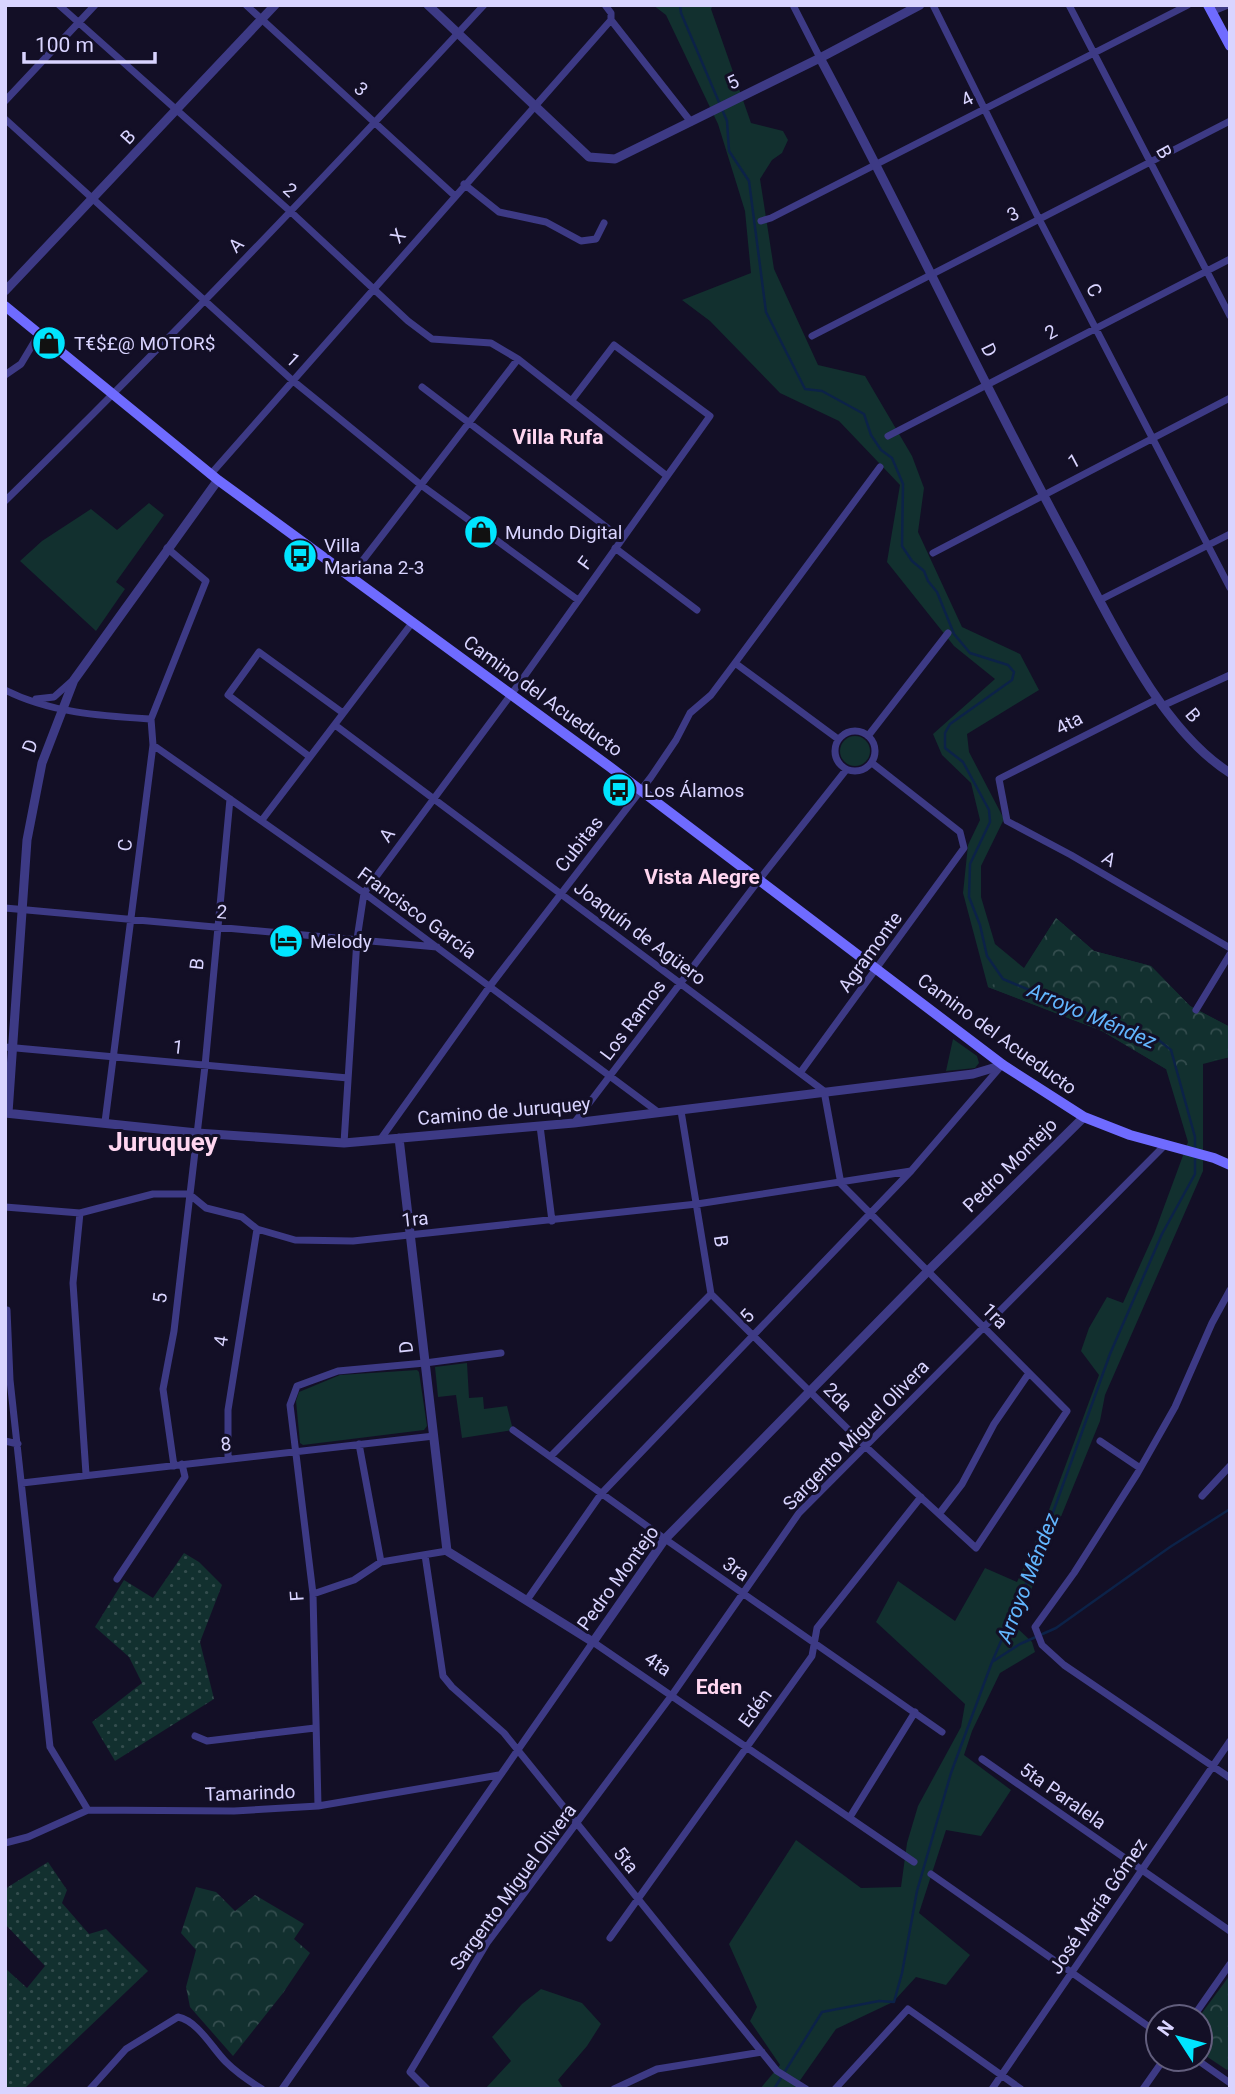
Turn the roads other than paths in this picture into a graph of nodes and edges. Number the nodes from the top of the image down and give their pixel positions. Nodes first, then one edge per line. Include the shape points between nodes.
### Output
1 (59, 5) edge
2 (95, 5) edge
3 (246, 5) edge
4 (275, 5) edge
5 (428, 5) edge
6 (484, 5) edge
7 (605, 5) edge
8 (793, 5) edge
9 (920, 5) edge
10 (933, 5) edge
11 (1069, 5) edge
12 (1188, 5) edge
13 (1228, 5) edge
14 (1210, 9) edge
15 (262, 19) junction
16 (611, 20) junction
17 (79, 23) junction
18 (458, 33) junction
19 (1230, 46) edge
20 (1093, 54) junction
21 (820, 58) junction
22 (5, 101) edge
23 (534, 105) junction
24 (177, 110) junction
25 (985, 110) junction
26 (5, 119) edge
27 (374, 121) junction
28 (1230, 121) edge
29 (691, 122) junction
30 (1149, 160) junction
31 (877, 165) junction
32 (464, 184) junction
33 (454, 196) junction
34 (93, 200) junction
35 (291, 212) junction
36 (1039, 219) junction
37 (761, 221) dead end
38 (604, 223) dead end
39 (1230, 259) edge
40 (1207, 271) junction
41 (932, 274) junction
42 (373, 289) junction
43 (5, 291) edge
44 (204, 299) junction
45 (5, 306) edge
46 (1230, 316) edge
47 (1095, 327) junction
48 (39, 334) junction
49 (812, 336) dead end
50 (518, 359) junction
51 (5, 374) edge
52 (292, 380) junction
53 (986, 385) junction
54 (422, 387) dead end
55 (113, 395) junction
56 (1230, 398) edge
57 (572, 400) junction
58 (470, 423) junction
59 (888, 436) dead end
60 (1152, 438) junction
61 (880, 467) dead end
62 (667, 476) junction
63 (214, 477) junction
64 (421, 485) junction
65 (1043, 495) junction
66 (5, 501) edge
67 (1230, 534) edge
68 (622, 539) junction
69 (1208, 545) junction
70 (167, 548) junction
71 (615, 548) junction
72 (933, 553) dead end
73 (350, 577) junction
74 (1230, 588) edge
75 (578, 600) junction
76 (1100, 600) junction
77 (697, 610) dead end
78 (412, 623) junction
79 (948, 633) dead end
80 (735, 663) junction
81 (1230, 675) edge
82 (74, 680) junction
83 (5, 690) edge
84 (511, 695) junction
85 (20, 697) junction
86 (1159, 702) junction
87 (62, 709) junction
88 (343, 713) junction
89 (151, 719) junction
90 (335, 725) junction
91 (869, 736) junction
92 (838, 739) junction
93 (153, 745) junction
94 (310, 757) junction
95 (872, 762) junction
96 (846, 770) junction
97 (1230, 773) edge
98 (999, 779) joint
99 (641, 790) junction
100 (433, 798) junction
101 (230, 799) junction
102 (262, 820) junction
103 (758, 880) junction
104 (561, 892) junction
105 (364, 893) junction
106 (5, 908) edge
107 (22, 910) junction
108 (131, 919) junction
109 (219, 927) junction
110 (357, 939) junction
111 (437, 947) junction
112 (1230, 948) edge
113 (1230, 954) edge
114 (877, 969) junction
115 (680, 983) junction
116 (490, 986) junction
117 (1196, 1010) dead end
118 (9, 1047) edge
119 (113, 1057) junction
120 (1003, 1065) junction
121 (205, 1066) junction
122 (800, 1073) junction
123 (611, 1075) junction
124 (348, 1078) junction
125 (824, 1091) junction
126 (681, 1111) junction
127 (658, 1112) junction
128 (7, 1113) edge
129 (1084, 1117) junction
130 (105, 1122) junction
131 (574, 1123) junction
132 (540, 1126) junction
133 (197, 1133) junction
134 (399, 1138) junction
135 (380, 1141) junction
136 (344, 1143) junction
137 (1165, 1145) junction
138 (1230, 1166) edge
139 (911, 1171) junction
140 (841, 1184) junction
141 (189, 1194) junction
142 (697, 1204) junction
143 (5, 1207) edge
144 (80, 1213) junction
145 (870, 1213) junction
146 (552, 1221) junction
147 (257, 1229) junction
148 (410, 1236) junction
149 (928, 1271) junction
150 (1230, 1290) edge
151 (711, 1294) junction
152 (8, 1310) dead end
153 (983, 1327) junction
154 (752, 1336) junction
155 (501, 1353) dead end
156 (425, 1363) junction
157 (1029, 1373) junction
158 (810, 1391) junction
159 (513, 1430) dead end
160 (434, 1436) junction
161 (5, 1441) edge
162 (1100, 1441) dead end
163 (18, 1444) junction
164 (359, 1444) junction
165 (865, 1446) junction
166 (295, 1452) junction
167 (551, 1456) junction
168 (228, 1459) junction
169 (178, 1465) junction
170 (1230, 1466) edge
171 (1140, 1468) junction
172 (86, 1474) junction
173 (22, 1483) junction
174 (601, 1494) junction
175 (1202, 1496) dead end
176 (921, 1497) junction
177 (939, 1514) junction
178 (665, 1539) junction
179 (976, 1548) joint
180 (447, 1550) junction
181 (425, 1555) junction
182 (381, 1562) junction
183 (117, 1579) dead end
184 (743, 1593) junction
185 (313, 1594) junction
186 (527, 1600) junction
187 (593, 1642) junction
188 (816, 1642) junction
189 (672, 1695) junction
190 (915, 1712) junction
191 (315, 1728) junction
192 (942, 1732) dead end
193 (195, 1735) dead end
194 (1230, 1741) edge
195 (747, 1746) junction
196 (518, 1751) junction
197 (982, 1759) dead end
198 (1212, 1766) junction
199 (499, 1775) junction
200 (1230, 1778) edge
201 (318, 1806) junction
202 (88, 1810) junction
203 (850, 1817) junction
204 (577, 1825) junction
205 (5, 1843) edge
206 (914, 1862) dead end
207 (1141, 1870) junction
208 (931, 1874) dead end
209 (639, 1900) junction
210 (1230, 1931) edge
211 (610, 1938) dead end
212 (1230, 1964) edge
213 (1072, 1972) junction
214 (1203, 2003) edge
215 (1144, 2023) edge
216 (762, 2052) junction
217 (1214, 2072) edge
218 (1154, 2073) edge
219 (1002, 2075) junction
220 (1230, 2083) edge
221 (90, 2089) edge
222 (262, 2089) edge
223 (282, 2089) edge
224 (427, 2089) edge
225 (614, 2089) edge
226 (806, 2089) edge
227 (835, 2089) edge
228 (992, 2089) edge
229 (1021, 2089) edge
230 (1143, 2089) edge

1 - 17 street, 2
2 - 17 street
3 - 15 street, 3
4 - 15 street, B
5 - 18 street
6 - 18 street, A
7 - 16 street
8 - 21 street, D
9 - 21 street, 5
10 - 25 street, C
11 - 20 street, B
12 - 20 street, 4
13 - 14 street
14 - 19 main road
15 - 24 street, B
15 - 27 street, 3
16 - 23 street, X
16 - 29 street
17 - 22 street
17 - 24 street, 2
18 - 23 street
18 - 27 street, A
20 - 25 street, 4
20 - 30 street, B
21 - 29 street, 5
21 - 31 street, D
23 - 29 street via 589,158 615,159
23 - 32 street, X
24 - 34 street, B
24 - 35 street, 2
25 - 31 street, 4
25 - 36 street, C
26 - 34 street, 1
27 - 33 street, 3
27 - 35 street, A
28 - 30 street, 3
30 - 36 street, 3
30 - 40 street, B
31 - 37 street, 4
31 - 41 street, D
32 - 33 street, X
32 - 38 street via 499,212 546,222 581,241 596,239
33 - 42 street, X
34 - 43 street, B
34 - 44 street, 1
35 - 42 street, 2
35 - 44 street, A
36 - 41 street, 3
36 - 47 street, C
39 - 40 street, 2
40 - 46 street, B
40 - 47 street, 2
41 - 49 street, 3
41 - 53 street, D
42 - 50 street, 2 via 432,339 491,343
42 - 52 street, X
44 - 52 street, 1
44 - 55 street, A
45 - 48 main road, Camino del Acueducto
47 - 53 street, 2
47 - 60 street, C
48 - 51 street via 21,364
48 - 55 main road, Camino del Acueducto
50 - 57 street
50 - 58 street
52 - 63 street, X
52 - 64 street, 1
53 - 59 street, 2
53 - 65 street, D
54 - 58 street
55 - 63 main road, Camino del Acueducto
55 - 66 street, A
56 - 60 street, 1
57 - 62 street
57 - 62 street, F via 614,345 710,416
58 - 64 street
58 - 68 street
60 - 65 street, 1
60 - 69 street, C
61 - 80 street, Cubitas
62 - 68 street, F
63 - 70 street, D
63 - 73 main road, Camino del Acueducto
64 - 73 street
64 - 75 street, 1
65 - 72 street, 1
65 - 76 street, D
67 - 69 street
68 - 71 street, F
69 - 74 street, C
69 - 76 street
70 - 82 street, D
70 - 89 street, C via 206,581
71 - 75 street, F
71 - 77 street
73 - 78 main road, Camino del Acueducto
75 - 84 street, F
76 - 86 street, D
78 - 84 main road, Camino del Acueducto
78 - 88 street
79 - 91 street
80 - 92 street
80 - 99 street, Cubitas via 711,695 690,713
81 - 86 street, 4ta
82 - 85 street via 54,697
82 - 87 street, D
83 - 85 street
84 - 99 main road, Camino del Acueducto
84 - 100 street, A
85 - 87 street
86 - 97 street, B via 1201,752
86 - 98 street, 4ta
87 - 89 street
87 - 107 street, D via 39,775 27,840
88 - 90 street
88 - 94 street via 259,652 228,695
89 - 93 street, C
90 - 94 street
90 - 100 street, Joaquín de Agüero
91 - 92 street via 856,731
91 - 95 street via 875,752
92 - 96 street via 834,753
93 - 101 street, Francisco García
93 - 108 street, C
94 - 102 street
95 - 96 street via 857,772
95 - 114 street, Agramonte via 960,832 964,848
96 - 103 street, Los Ramos
98 - 112 street, A via 1007,821
99 - 103 main road, Camino del Acueducto
99 - 104 street, Cubitas
100 - 104 street, Joaquín de Agüero
100 - 105 street, A
101 - 102 street, Francisco García
101 - 109 street, B
102 - 105 street, Francisco García
103 - 114 main road, Camino del Acueducto
103 - 115 street, Los Ramos
104 - 115 street, Joaquín de Agüero
104 - 116 street, Cubitas
105 - 110 street, A
105 - 111 street, Francisco García
106 - 107 street, 2
107 - 108 street, 2
107 - 118 street, D
108 - 109 street, 2
108 - 119 street, C
109 - 110 street, 2
109 - 121 street, B
110 - 111 street, 2
110 - 124 street, A
111 - 116 street, Francisco García
113 - 117 street
114 - 120 main road, Camino del Acueducto
114 - 122 street, Agramonte
115 - 122 street, Joaquín de Agüero
115 - 123 street, Los Ramos
116 - 123 street, Francisco García
116 - 135 street, Cubitas
118 - 119 street, 1
118 - 128 street, D
119 - 121 street, 1
119 - 130 street, C
120 - 125 street, Camino de Juruquey via 973,1074
120 - 129 main road, Camino del Acueducto
120 - 139 street, 5
121 - 124 street, 1
121 - 133 street, B
122 - 125 street, Joaquín de Agüero
123 - 127 street, Francisco García
123 - 131 street, Los Ramos
124 - 136 street, A
125 - 126 street, Camino de Juruquey
125 - 140 street
126 - 127 street, Camino de Juruquey
126 - 142 street, B
127 - 131 street, Camino de Juruquey
128 - 130 street, Camino de Juruquey
129 - 137 main road, Camino del Acueducto
129 - 149 street, Pedro Montejo
130 - 133 street, Camino de Juruquey
131 - 132 street, Camino de Juruquey
132 - 134 street, Camino de Juruquey
132 - 146 street
133 - 136 street, Camino de Juruquey
133 - 141 street, 5
134 - 135 street, Camino de Juruquey
134 - 148 street, D
135 - 136 street, Camino de Juruquey
137 - 138 main road, Camino del Acueducto
137 - 153 street, Sargento Miguel Olivera
139 - 140 street, 1ra
139 - 145 street, 5
140 - 142 street, 1ra
140 - 145 street, 1ra
141 - 144 street via 153,1194
141 - 147 street, 1ra via 206,1208 242,1217
141 - 169 street, 5 via 163,1389
142 - 146 street, 1ra
142 - 151 street, B
143 - 144 street
144 - 172 street via 73,1283
145 - 149 street, 1ra
145 - 154 street, 5
146 - 148 street, 1ra
147 - 148 street, 1ra via 295,1240
147 - 168 street, 4 via 228,1410
148 - 156 street, D
149 - 153 street, 1ra
149 - 158 street, Pedro Montejo
150 - 171 street via 1175,1407
151 - 154 street, 2da
151 - 167 street
152 - 163 street
153 - 157 street, 1ra
153 - 165 street, Sargento Miguel Olivera
154 - 158 street, 2da
154 - 174 street, 5
155 - 156 street
156 - 160 street, D
156 - 166 street, F via 338,1371 298,1386 290,1405
157 - 177 street
157 - 179 street, 1ra via 1067,1411
158 - 165 street, 2da
158 - 178 street, Pedro Montejo
159 - 167 street, 3ra
160 - 164 street, 8
160 - 180 street, D
161 - 163 street
162 - 171 street
163 - 173 street
164 - 166 street, 8
164 - 182 street
165 - 176 street, 2da
165 - 184 street, Sargento Miguel Olivera via 799,1513
166 - 168 street, 8
166 - 185 street, F
167 - 174 street, 3ra
168 - 169 street, 8
169 - 172 street, 8
169 - 183 street via 185,1477
170 - 175 street
171 - 198 street via 1035,1627 1042,1646 1064,1665
172 - 173 street, 8
173 - 202 street via 50,1748
174 - 178 street, 3ra
174 - 186 street, 5
176 - 177 street, 2da
176 - 188 street, Edén via 817,1628
177 - 179 street, 2da
178 - 184 street, 3ra
178 - 187 street, Pedro Montejo
180 - 181 street
180 - 186 street, 4ta
181 - 182 street
181 - 196 street, 5ta via 443,1676
182 - 185 street via 354,1580
184 - 188 street, 3ra
184 - 189 street, Sargento Miguel Olivera
185 - 191 street, F
186 - 187 street, 4ta
187 - 189 street, 4ta
187 - 196 street, Pedro Montejo
188 - 190 street, 3ra
188 - 195 street, Edén via 812,1656
189 - 195 street, 4ta
189 - 204 street, Sargento Miguel Olivera
190 - 192 street, 3ra
190 - 203 street
191 - 193 street via 207,1741
191 - 201 street, F
194 - 198 street, José María Gómez
195 - 203 street, 4ta
195 - 209 street, Edén
196 - 199 street, Pedro Montejo
196 - 204 street, 5ta
197 - 207 street, 5ta Paralela
198 - 200 street
198 - 207 street, José María Gómez
199 - 201 street, Tamarindo
199 - 223 street, Pedro Montejo
201 - 202 street, Tamarindo via 234,1811
202 - 205 street, Tamarindo
203 - 206 street, 4ta
204 - 209 street, 5ta
204 - 224 street, Sargento Miguel Olivera via 487,1943 410,2072
207 - 210 street, 5ta Paralela
207 - 213 street, José María Gómez
208 - 213 street
209 - 211 street, Edén
209 - 216 street, 5ta
212 - 214 street
213 - 215 street
213 - 219 street, José María Gómez
216 - 225 street via 657,2069
216 - 226 street, 5ta via 777,2071
217 - 220 street
218 - 230 street
219 - 227 street via 908,2009
219 - 228 street, José María Gómez
219 - 229 street
221 - 222 street via 126,2049 178,2017 188,2019 225,2060

